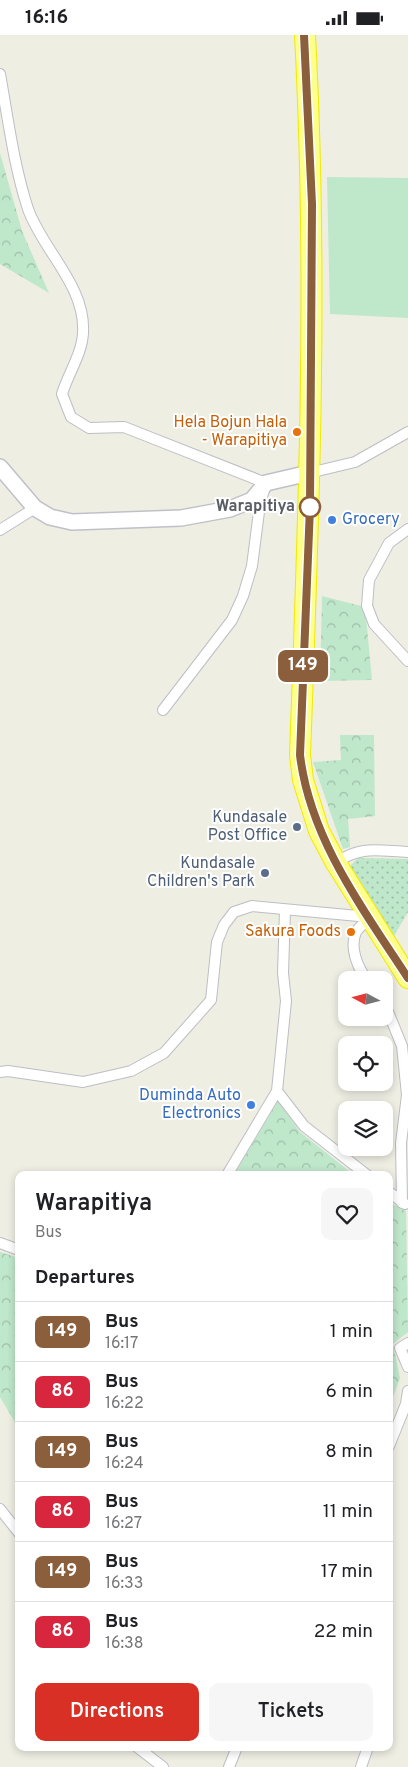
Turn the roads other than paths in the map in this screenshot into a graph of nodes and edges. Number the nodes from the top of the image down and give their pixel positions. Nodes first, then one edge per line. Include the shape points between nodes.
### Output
1 (304, 35) edge
2 (0, 75) edge
3 (408, 432) edge
4 (2, 472) edge
5 (309, 473) junction
6 (266, 483) junction
7 (35, 508) junction
8 (408, 529) edge
9 (0, 530) edge
10 (408, 661) edge
11 (163, 710) dead end
12 (408, 852) edge
13 (336, 863) junction
14 (285, 910) junction
15 (370, 917) junction
16 (360, 971) edge
17 (408, 978) edge
18 (393, 1024) edge
19 (0, 1072) edge
20 (277, 1091) junction
21 (229, 1171) edge
22 (362, 1171) edge
23 (393, 1195) edge
24 (405, 1204) edge
25 (0, 1243) edge
26 (15, 1249) edge
27 (408, 1343) edge
28 (408, 1367) edge
29 (408, 1391) edge
30 (393, 1435) edge
31 (0, 1510) edge
32 (15, 1528) edge
33 (142, 1751) edge
34 (235, 1751) edge
35 (367, 1751) edge
36 (163, 1767) edge
37 (229, 1767) edge
38 (361, 1767) edge

1 - 5 highway via 312,204
2 - 6 street via 28,209 44,244 75,291 81,313 81,347 62,394 71,417 89,427 124,427
3 - 5 street via 354,462
4 - 7 street
5 - 6 street
5 - 13 highway via 300,755 310,807
6 - 7 street via 252,500 230,509 181,518 72,522 50,517
6 - 11 street via 252,566 232,620
7 - 9 street
8 - 10 street via 389,543 369,580 367,606 374,624
12 - 13 street via 364,850 350,853
13 - 15 highway
14 - 15 street
14 - 19 street via 252,906 234,912 217,942 211,1000 164,1053 149,1062 131,1071 83,1081
14 - 20 street via 283,973 286,1001
15 - 16 street via 356,932 355,956
15 - 17 highway
18 - 24 street via 402,1046 407,1095 401,1143
20 - 21 street
20 - 22 street via 304,1127
23 - 24 street
25 - 26 street
27 - 28 street via 400,1348
29 - 30 street
31 - 32 street
33 - 36 street
34 - 37 street
35 - 38 street

